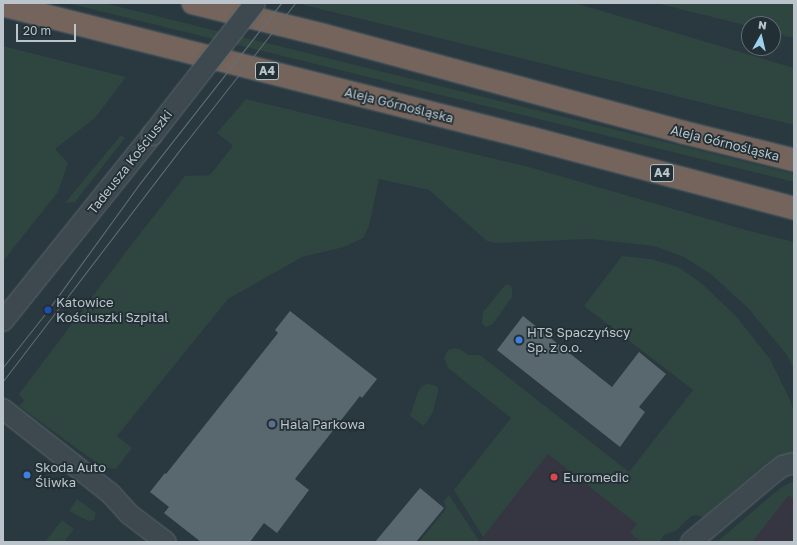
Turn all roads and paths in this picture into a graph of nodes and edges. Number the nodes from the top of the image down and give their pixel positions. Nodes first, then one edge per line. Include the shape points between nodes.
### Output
1 (193, 3) edge
2 (255, 3) edge
3 (3, 5) edge
4 (794, 160) edge
5 (794, 208) edge
6 (3, 321) edge
7 (3, 409) edge
8 (794, 463) edge
9 (166, 542) edge
10 (691, 542) edge

1 - 4 highway, Aleja Górnośląska
2 - 6 street, Tadeusza Kościuszki, bridge
3 - 5 highway, Aleja Górnośląska / A4 via 530,138
7 - 9 street via 111,494 129,514
8 - 10 street via 783,466 772,474

